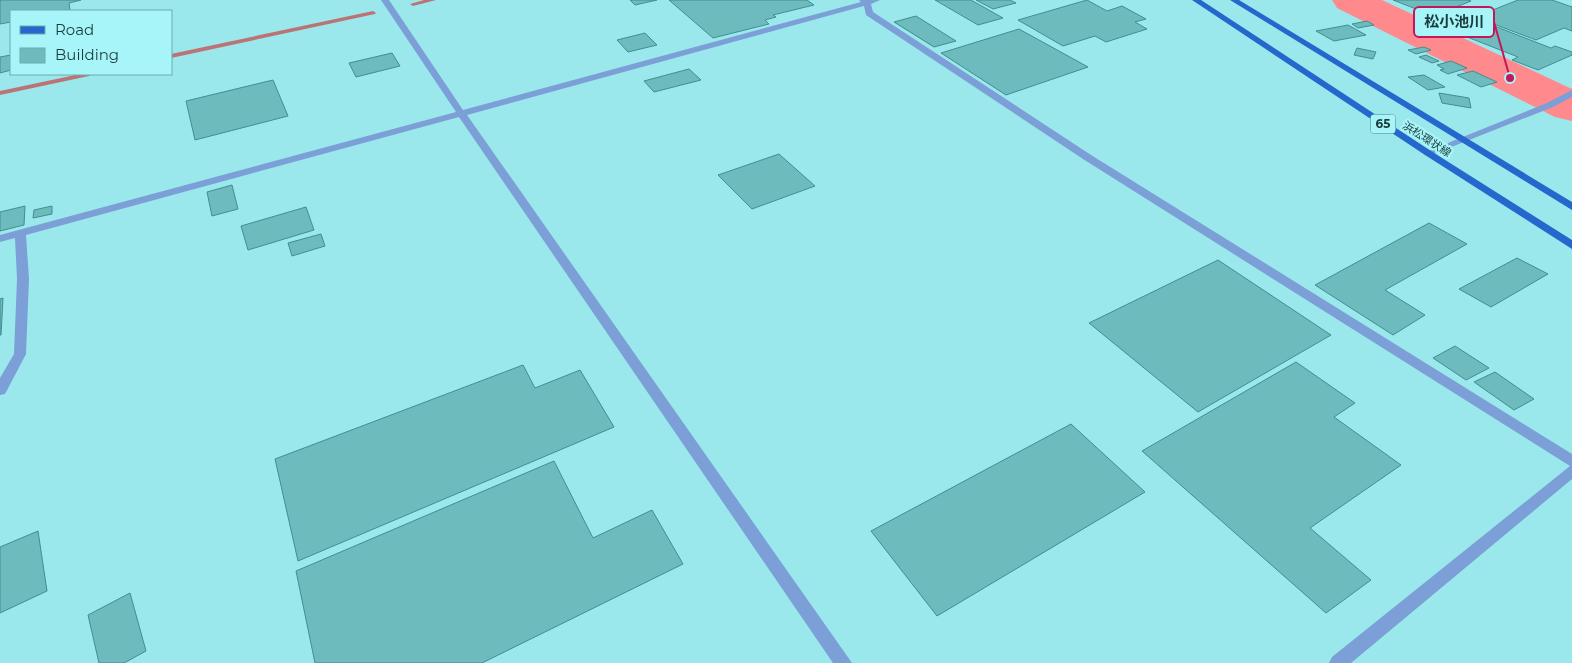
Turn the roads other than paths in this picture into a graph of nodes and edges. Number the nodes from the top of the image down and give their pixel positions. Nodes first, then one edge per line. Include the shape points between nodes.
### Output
1 (385, 0) edge
2 (1196, 0) edge
3 (1234, 0) edge
4 (869, 1) edge
5 (1572, 93) edge
6 (461, 113) junction
7 (1464, 140) junction
8 (1428, 153) junction
9 (1572, 207) edge
10 (20, 234) junction
11 (0, 239) edge
12 (1572, 245) edge
13 (0, 390) edge
14 (1572, 461) edge
15 (1572, 471) edge
16 (843, 663) edge
17 (1338, 663) edge

1 - 6 street
2 - 8 main road, 浜松環状線 / 65
3 - 7 main road, 浜松環状線 / 65
4 - 6 street
4 - 14 street via 869,13 1070,146
5 - 7 street
6 - 10 street
6 - 16 street
7 - 8 street
7 - 9 main road, 浜松環状線 / 65
8 - 12 main road, 浜松環状線 / 65
10 - 11 street
10 - 13 street via 23,279 20,354
15 - 17 street

